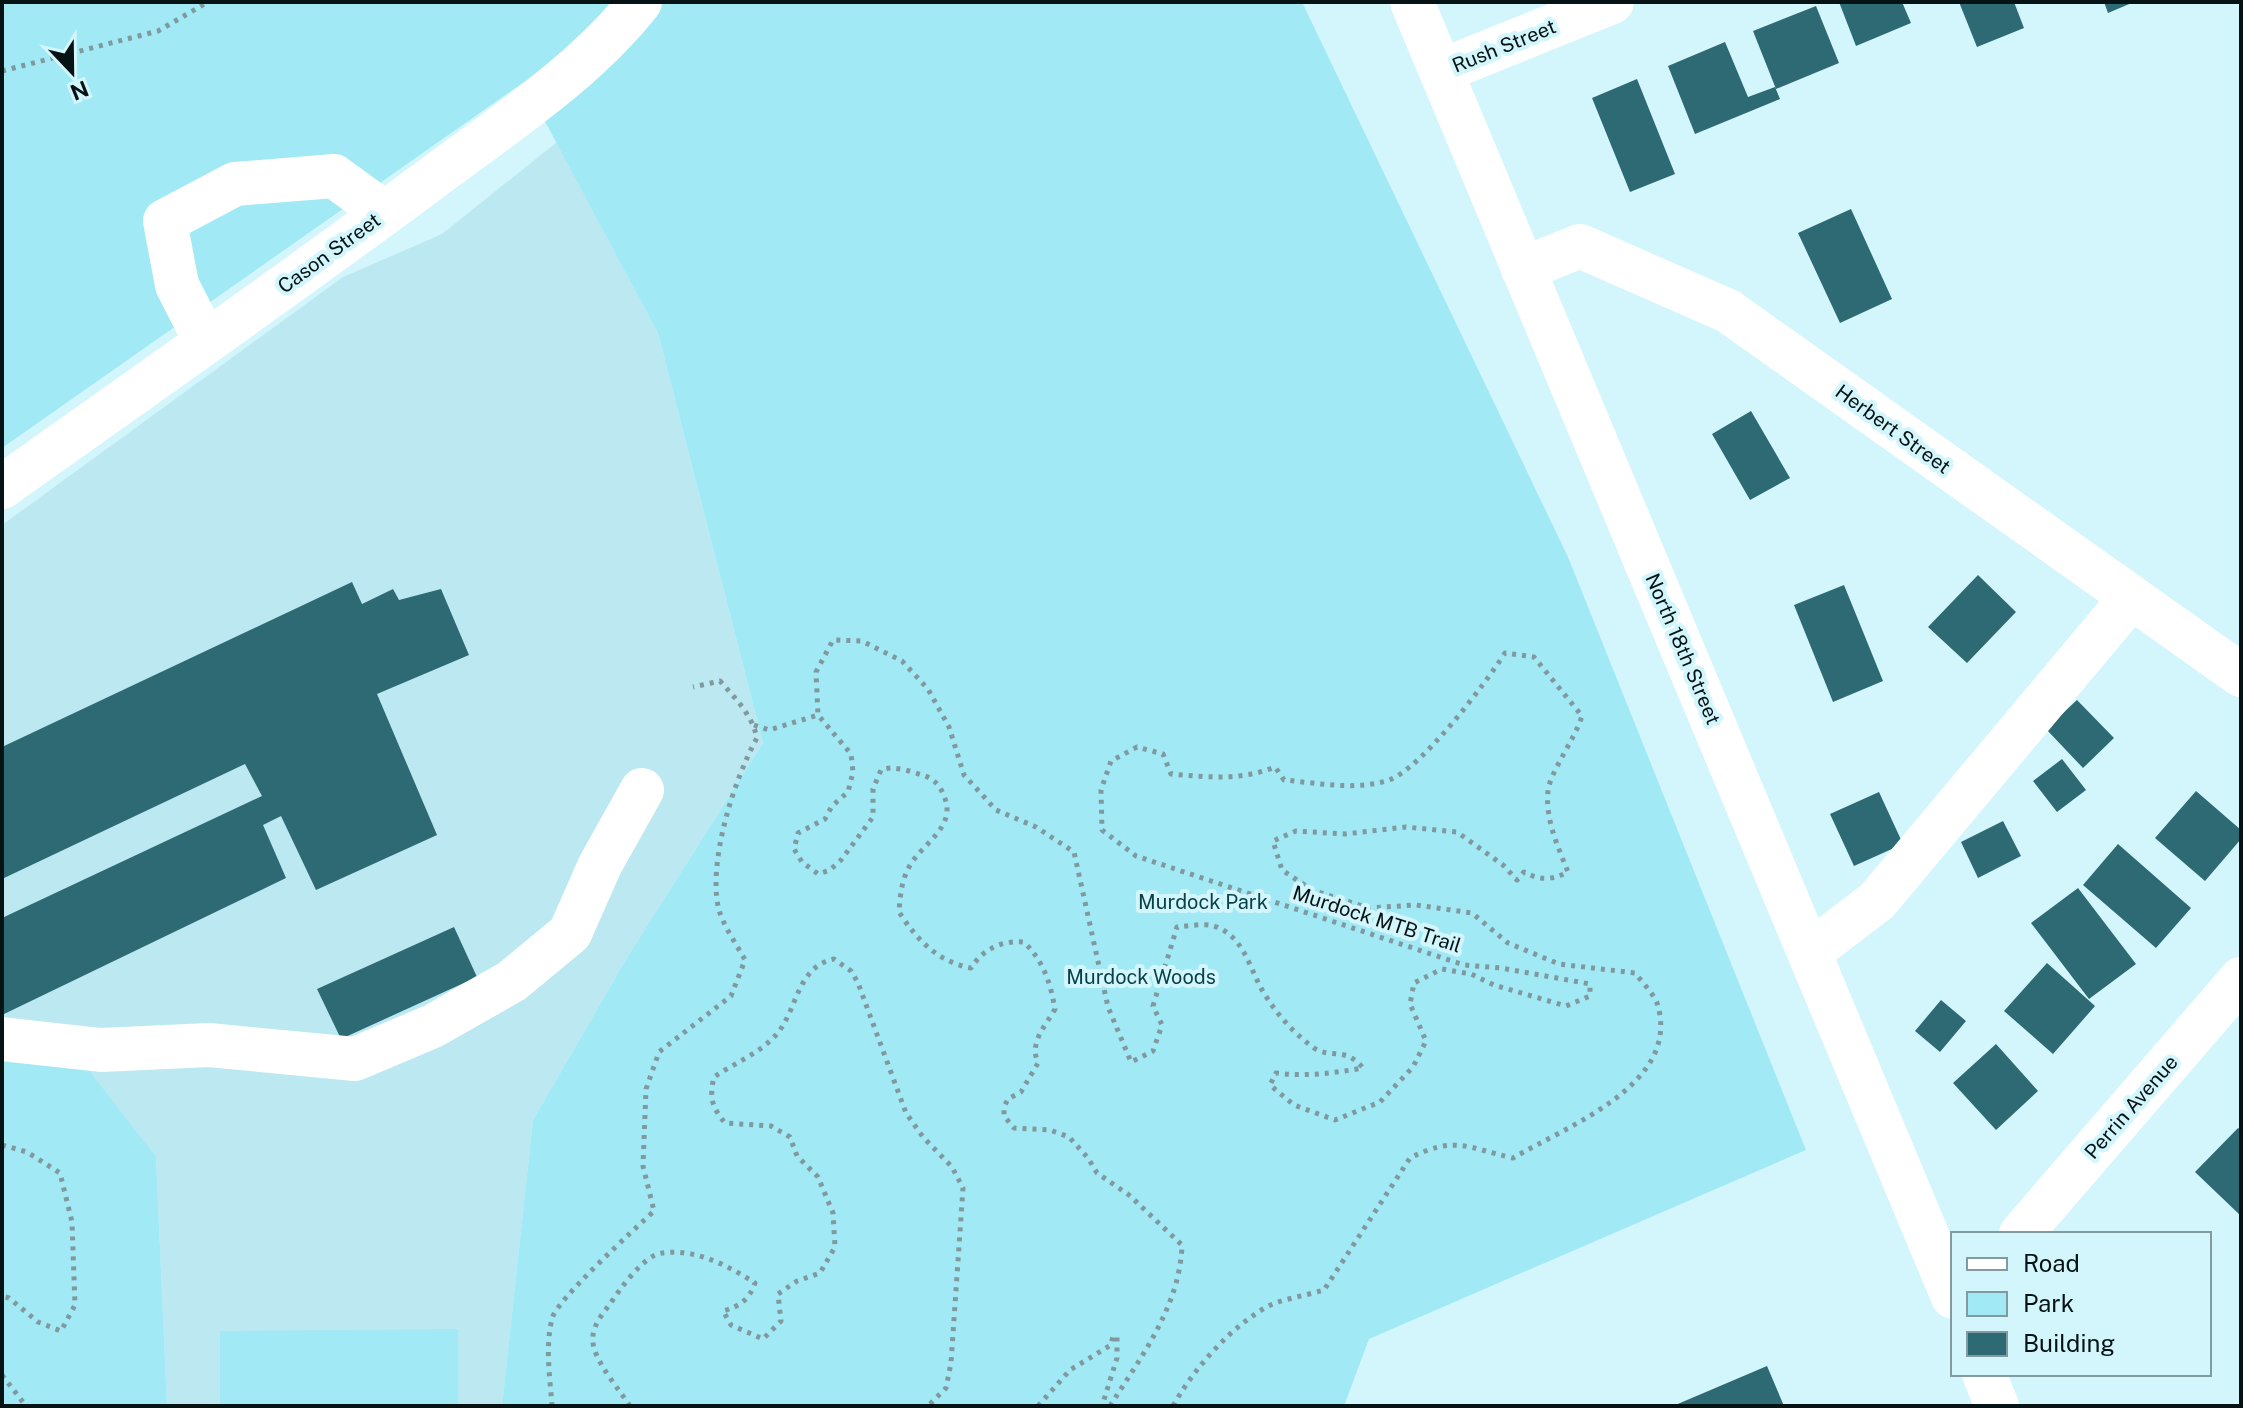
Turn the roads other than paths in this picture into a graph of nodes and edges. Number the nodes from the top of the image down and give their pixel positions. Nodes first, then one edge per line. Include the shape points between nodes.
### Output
1 (640, 2) edge
2 (1412, 2) edge
3 (1612, 2) edge
4 (1441, 71) junction
5 (385, 213) junction
6 (1523, 269) junction
7 (206, 342) junction
8 (2, 487) edge
9 (2130, 599) junction
10 (2241, 675) edge
11 (642, 790) dead end
12 (1810, 952) junction
13 (2241, 979) edge
14 (2, 1039) edge
15 (2023, 1232) edge
16 (1951, 1292) edge
17 (1985, 1376) edge
18 (1997, 1406) edge

1 - 5 street, Cason Street via 571,74
2 - 4 street, North 18th Street
3 - 4 street, Rush Street
4 - 6 street, North 18th Street
5 - 7 street, Cason Street
5 - 7 street via 334,176 235,184 165,221 177,285
6 - 9 street, Herbert Street via 1580,246 1728,311
6 - 12 street, North 18th Street
7 - 8 street, Cason Street
9 - 10 street, Herbert Street
9 - 12 street via 1877,901
11 - 14 street via 570,933 512,981 433,1026 355,1059 209,1045 101,1050
12 - 16 street, North 18th Street
13 - 15 street, Perrin Avenue
17 - 18 street

